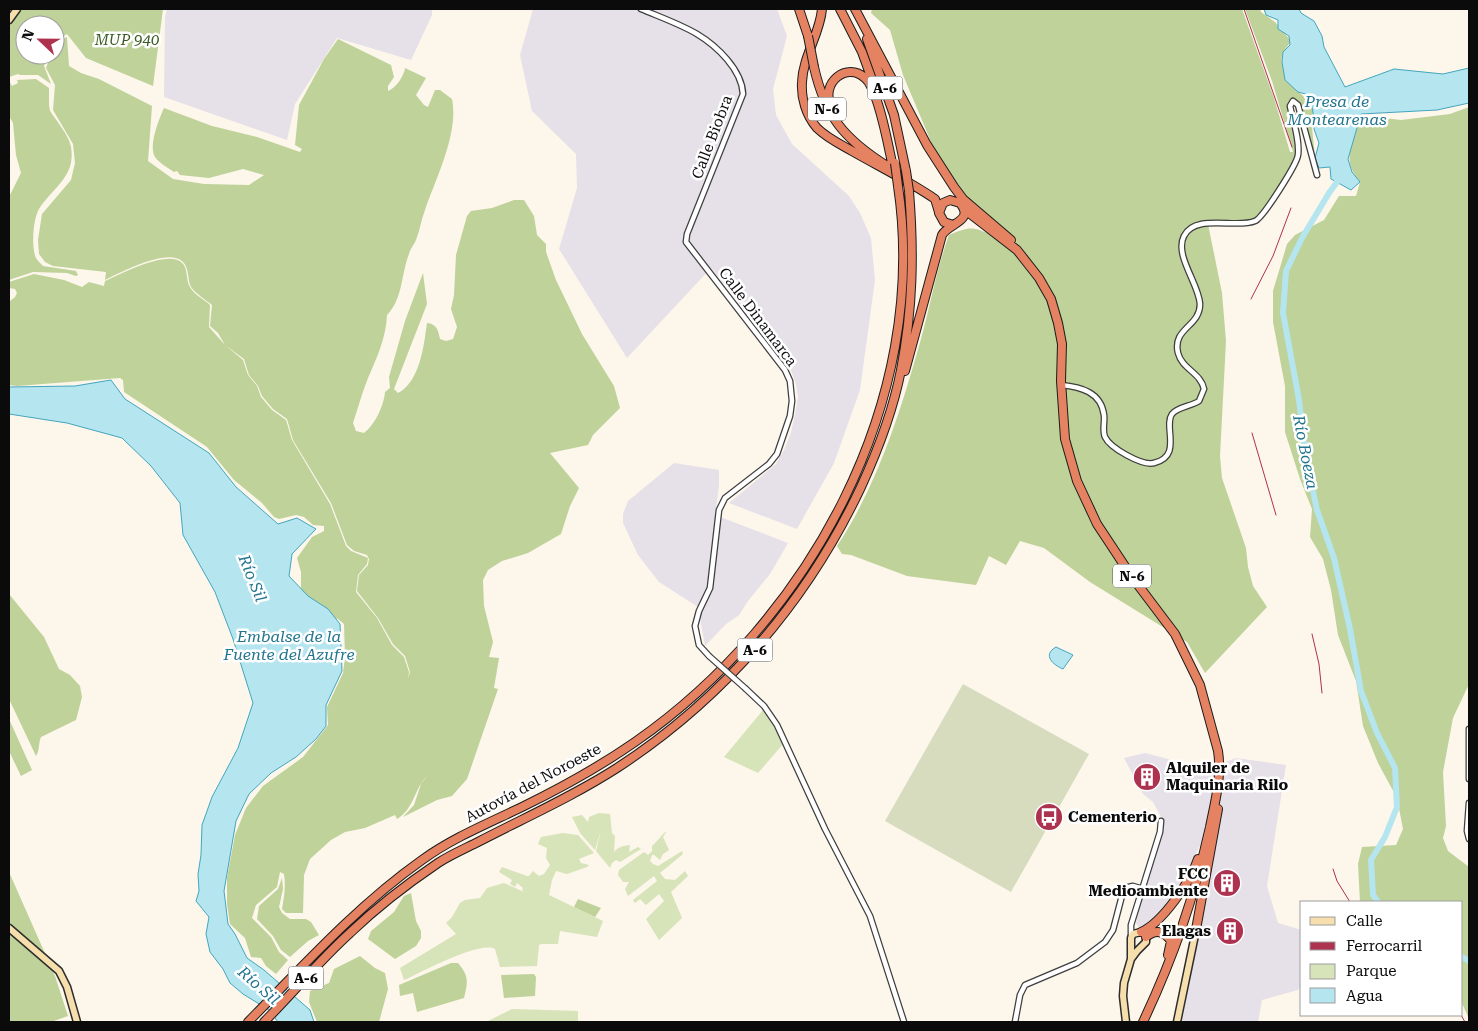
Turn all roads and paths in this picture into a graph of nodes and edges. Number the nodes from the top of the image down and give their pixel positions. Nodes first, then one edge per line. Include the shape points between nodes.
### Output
1 (16, 9) edge
2 (641, 9) edge
3 (799, 9) edge
4 (822, 9) edge
5 (840, 9) edge
6 (854, 9) edge
7 (9, 20) edge
8 (855, 143) junction
9 (927, 145) junction
10 (893, 163) junction
11 (1316, 175) dead end
12 (925, 188) junction
13 (947, 201) junction
14 (957, 201) junction
15 (964, 209) junction
16 (940, 210) junction
17 (956, 224) junction
18 (980, 224) junction
19 (687, 234) joint
20 (1017, 250) junction
21 (1061, 385) junction
22 (854, 501) junction
23 (1469, 729) edge
24 (1220, 762) junction
25 (1469, 779) edge
26 (1469, 804) edge
27 (1215, 805) junction
28 (1161, 821) dead end
29 (1469, 839) edge
30 (1142, 889) junction
31 (1134, 918) junction
32 (9, 928) edge
33 (1142, 934) junction
34 (1195, 935) joint
35 (1131, 940) junction
36 (1140, 948) junction
37 (1131, 959) junction
38 (1150, 1007) junction
39 (77, 1022) edge
40 (248, 1022) edge
41 (264, 1022) edge
42 (904, 1022) edge
43 (1015, 1022) edge
44 (1126, 1022) edge
45 (1143, 1022) edge
46 (1177, 1022) edge

1 - 7 street
2 - 19 street, Calle Biobra via 707,41 732,66 743,90
3 - 8 highway, N-6, bridge via 818,85 828,110
4 - 16 highway via 803,72 802,99 809,115 818,129 834,141 935,199
5 - 10 highway, Autovía del Noroeste / A-6 via 862,52 878,98
6 - 9 highway
6 - 22 highway, Autovía del Noroeste / A-6, bridge via 887,92 899,133 913,231 911,301 904,352 888,419
8 - 10 highway via 827,96 835,78 848,73 861,75 871,87
8 - 12 highway, N-6
9 - 14 highway
9 - 20 highway via 963,199 1009,238
10 - 40 highway, Autovía del Noroeste / A-6, bridge via 904,246 895,351 887,385 870,441 849,489 825,535 779,605 709,682 636,741 587,773 424,858 380,892
11 - 21 street via 1298,105 1293,101 1290,106 1298,158 1263,215 1252,222 1196,226 1185,234 1182,253 1200,305 1196,319 1179,336 1178,352 1182,363 1204,384 1204,393 1199,401 1172,416 1169,425 1172,442 1162,459 1142,462 1109,443 1104,433 1104,415 1099,400 1087,391
12 - 13 highway, N-6
12 - 16 highway, N-6 via 936,197
13 - 14 highway
13 - 16 highway
14 - 15 highway, N-6
15 - 17 highway via 963,218
15 - 18 highway, N-6
16 - 17 highway, N-6 via 944,222
17 - 18 highway via 972,221
17 - 22 highway via 942,235 890,420 877,459
18 - 20 highway, N-6
19 - 42 street, Calle Dinamarca, bridge via 688,247 785,370 792,390 790,416 776,454 769,464 725,498 719,510 710,588 695,626 699,645 764,706 777,725 870,916
20 - 21 highway, N-6 via 1051,300 1062,344
21 - 24 highway, N-6 via 1065,439 1077,481 1097,524 1175,634 1200,685
22 - 41 highway, Autovía del Noroeste / A-6 via 819,565 792,605 757,647 699,706 616,768 575,793 440,862 386,901 348,934
23 - 25 street
24 - 27 highway, N-6
24 - 34 highway via 1221,791
26 - 29 street
27 - 33 highway via 1196,866 1185,887
27 - 38 highway, N-6 via 1190,906
28 - 30 street
30 - 31 street
30 - 43 street via 1124,888 1113,930 1099,947 1067,968 1025,985
31 - 33 street via 1135,928
31 - 35 street
32 - 39 street via 59,971
33 - 35 street
33 - 36 street via 1146,942
33 - 38 highway, N-6 via 1159,931 1171,941
34 - 46 street
35 - 36 street
35 - 37 street
36 - 37 street
37 - 44 street via 1124,983
38 - 45 highway, N-6

